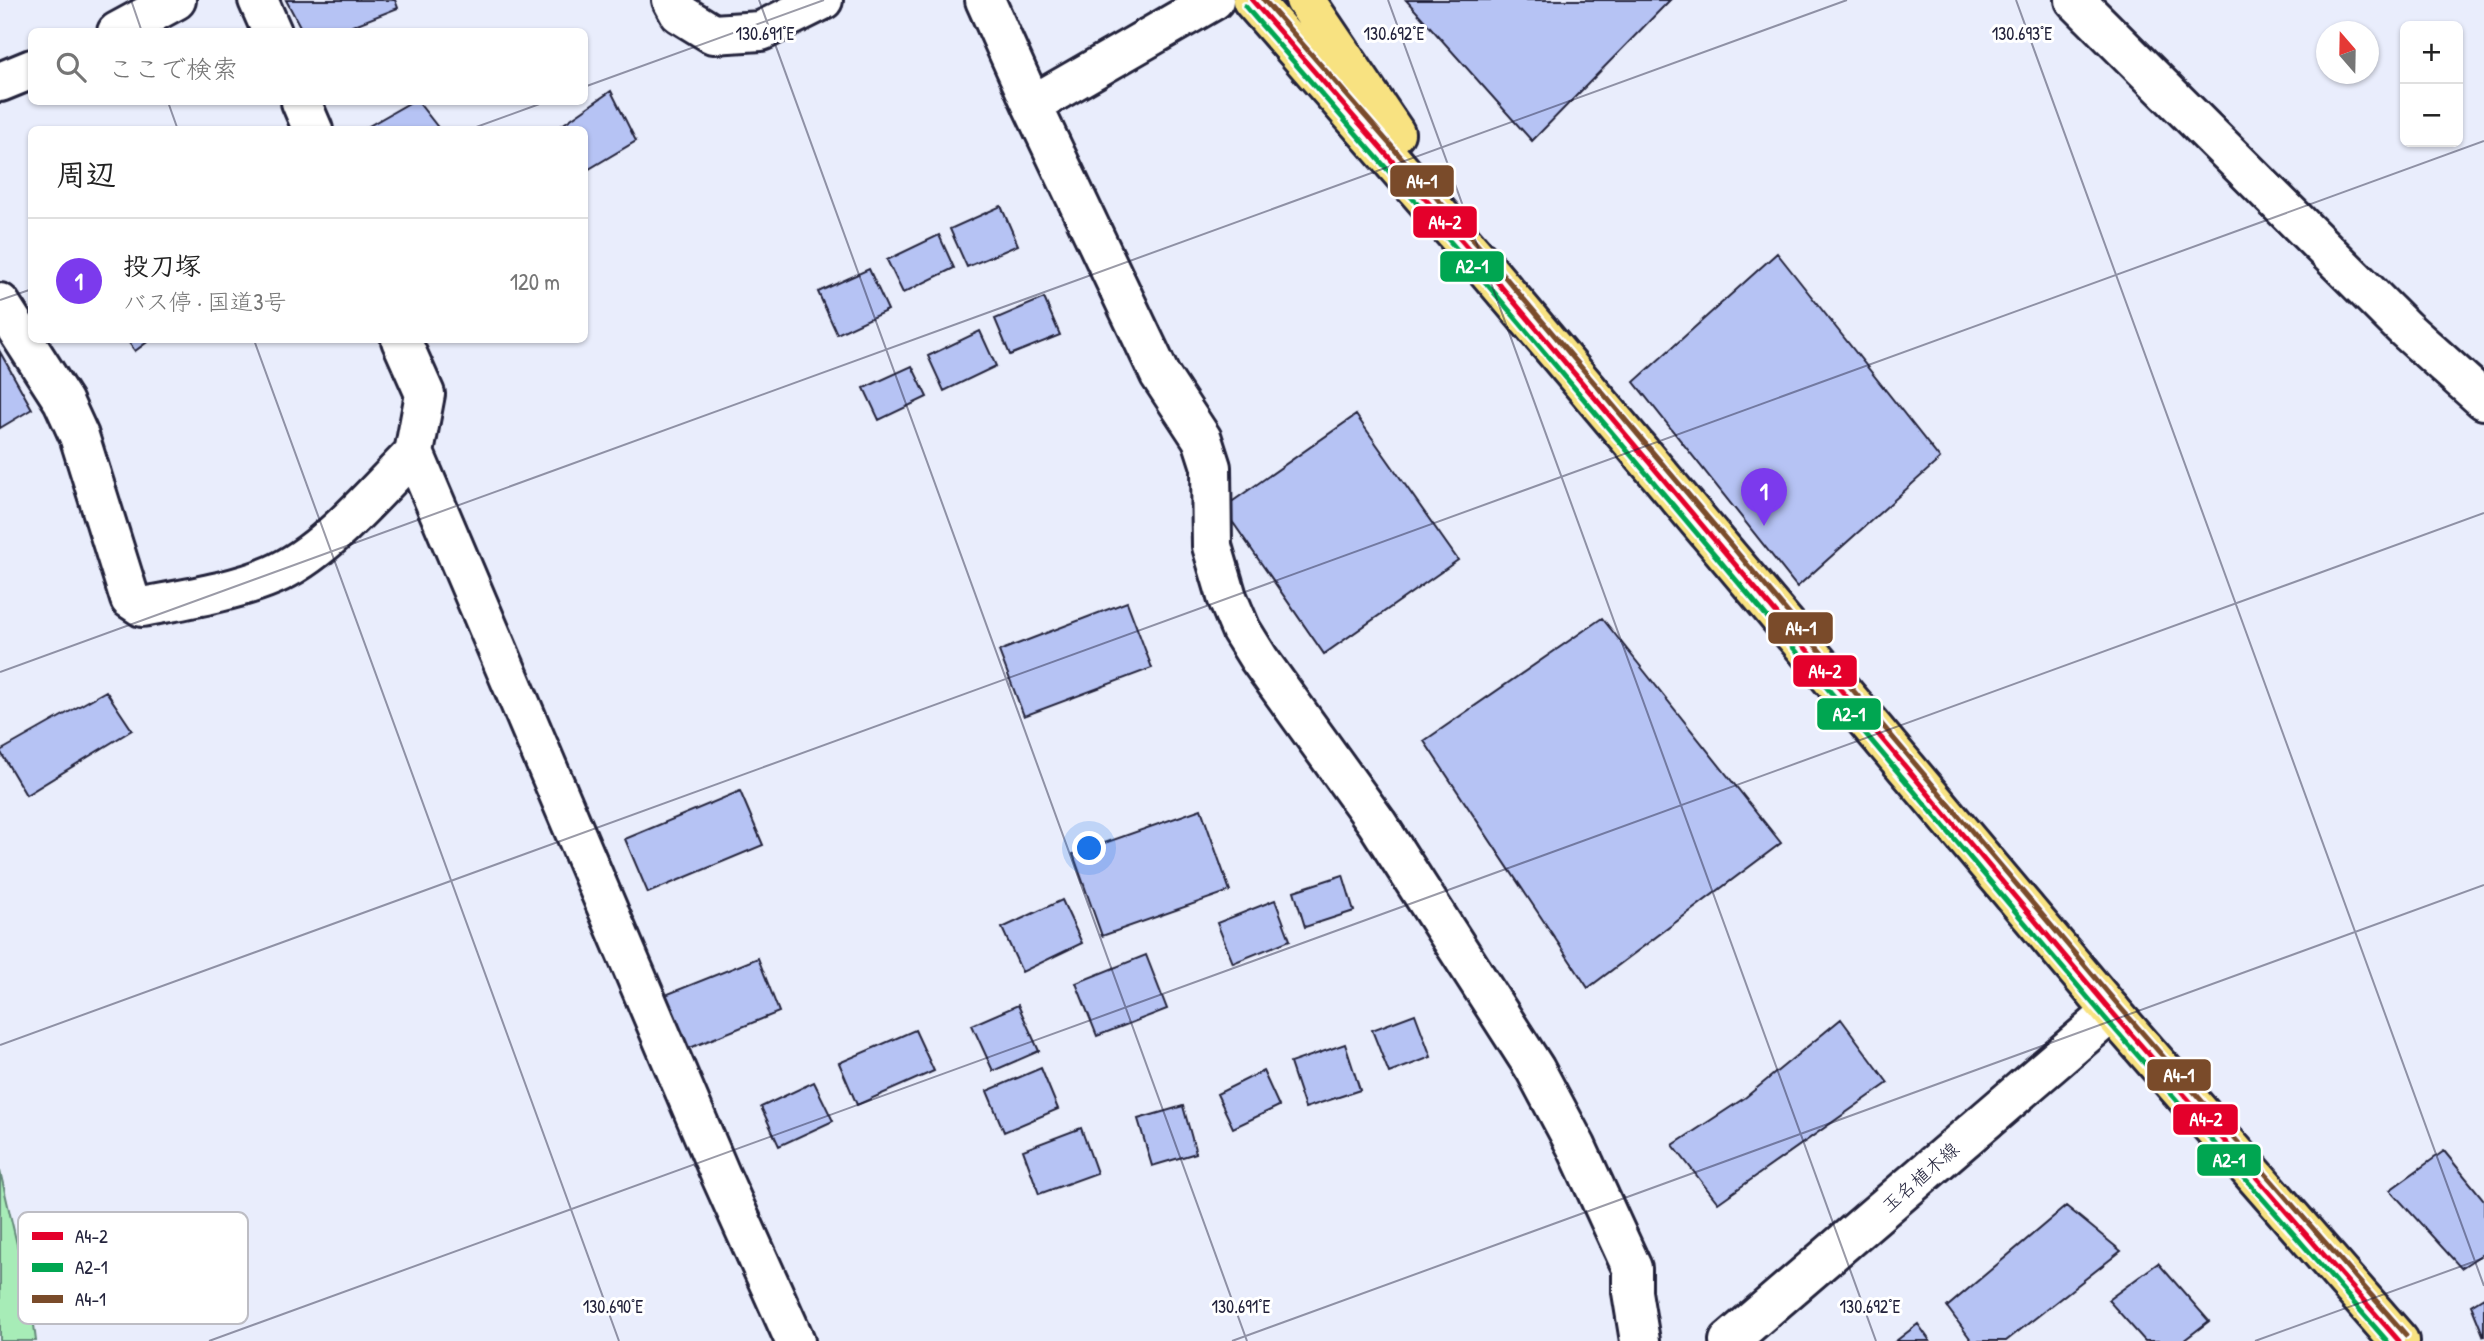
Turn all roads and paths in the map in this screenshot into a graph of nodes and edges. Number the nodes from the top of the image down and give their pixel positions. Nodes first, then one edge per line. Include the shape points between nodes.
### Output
1 (176, 0) edge
2 (258, 0) edge
3 (672, 0) edge
4 (823, 0) edge
5 (985, 0) edge
6 (1214, 0) edge
7 (1252, 0) edge
8 (1305, 0) edge
9 (2075, 0) edge
10 (124, 28) edge
11 (270, 28) edge
12 (28, 71) edge
13 (0, 82) edge
14 (302, 105) edge
15 (1032, 105) junction
16 (311, 126) edge
17 (1488, 271) junction
18 (0, 303) edge
19 (402, 343) edge
20 (2484, 400) edge
21 (414, 453) junction
22 (2112, 1012) junction
23 (795, 1341) edge
24 (1640, 1341) edge
25 (1729, 1341) edge
26 (2399, 1341) edge

1 - 10 street
2 - 11 street
3 - 4 street via 679,13 713,34 761,31
5 - 15 street
6 - 15 street
7 - 17 highway
8 - 17 highway
9 - 20 street via 2405,329
12 - 13 street
14 - 16 street
15 - 24 street via 1160,375 1202,439 1212,467 1212,546 1241,629 1377,823 1535,1069 1632,1268
17 - 22 highway
18 - 21 street via 63,401 79,436 130,599 142,607 274,575 317,548
19 - 21 street via 425,394
21 - 23 street
22 - 25 street, 玉名植木線
22 - 26 highway

